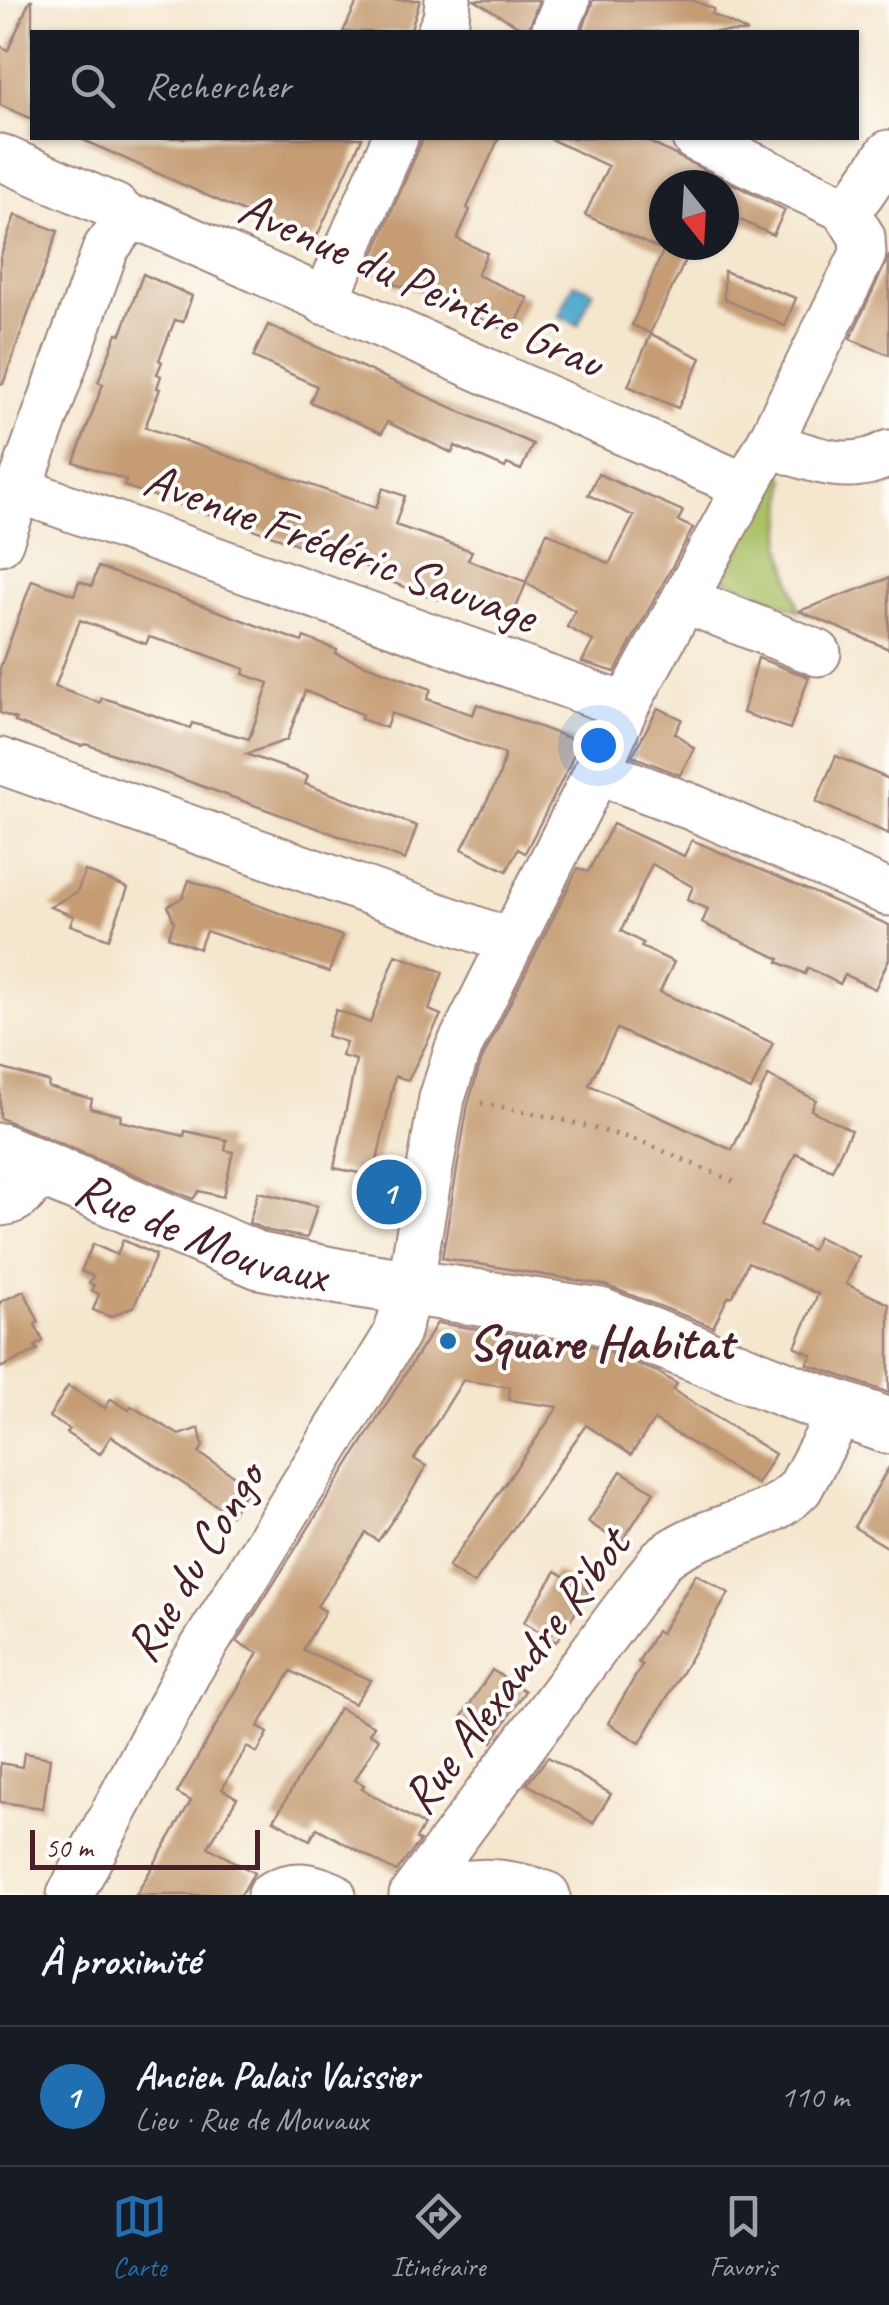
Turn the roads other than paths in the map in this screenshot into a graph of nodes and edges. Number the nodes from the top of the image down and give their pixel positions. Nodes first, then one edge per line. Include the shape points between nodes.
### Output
1 (566, 0) edge
2 (555, 30) edge
3 (395, 140) edge
4 (698, 140) edge
5 (889, 153) edge
6 (0, 157) edge
7 (128, 219) junction
8 (866, 236) edge
9 (325, 302) junction
10 (769, 444) junction
11 (889, 453) edge
12 (745, 486) junction
13 (18, 490) junction
14 (0, 542) edge
15 (685, 600) junction
16 (818, 652) dead end
17 (626, 706) junction
18 (0, 761) edge
19 (598, 771) junction
20 (889, 892) edge
21 (509, 941) junction
22 (13, 1174) edge
23 (410, 1286) junction
24 (865, 1419) edge
25 (70, 1895) edge
26 (270, 1895) edge
27 (333, 1895) edge
28 (412, 1895) edge
29 (421, 1895) edge
30 (547, 1895) edge

1 - 2 street
3 - 9 street
4 - 8 street
5 - 8 street, Rue du Congo via 860,195
6 - 7 street, Avenue du Peintre Grau via 115,207
7 - 9 street, Avenue du Peintre Grau via 150,222
7 - 13 street via 106,248
8 - 10 street, Rue du Congo
9 - 12 street, Avenue du Peintre Grau
10 - 11 street via 830,465 874,462
10 - 12 street, Rue du Congo
12 - 15 street, Rue du Congo
13 - 14 street
13 - 17 street, Avenue Frédéric Sauvage
15 - 16 street
15 - 17 street, Rue du Congo
17 - 19 street, Rue du Congo
18 - 21 street
19 - 20 street
19 - 21 street, Rue du Congo
21 - 23 street, Rue du Congo via 442,1098
22 - 23 main road, Rue de Mouvaux via 260,1261
23 - 24 main road, Rue de Mouvaux via 600,1316
23 - 25 street, Rue du Congo via 386,1355 188,1672
24 - 28 street, Rue Alexandre Ribot via 792,1496 690,1540 661,1560
26 - 27 street via 294,1884
29 - 30 street via 448,1884 496,1881

